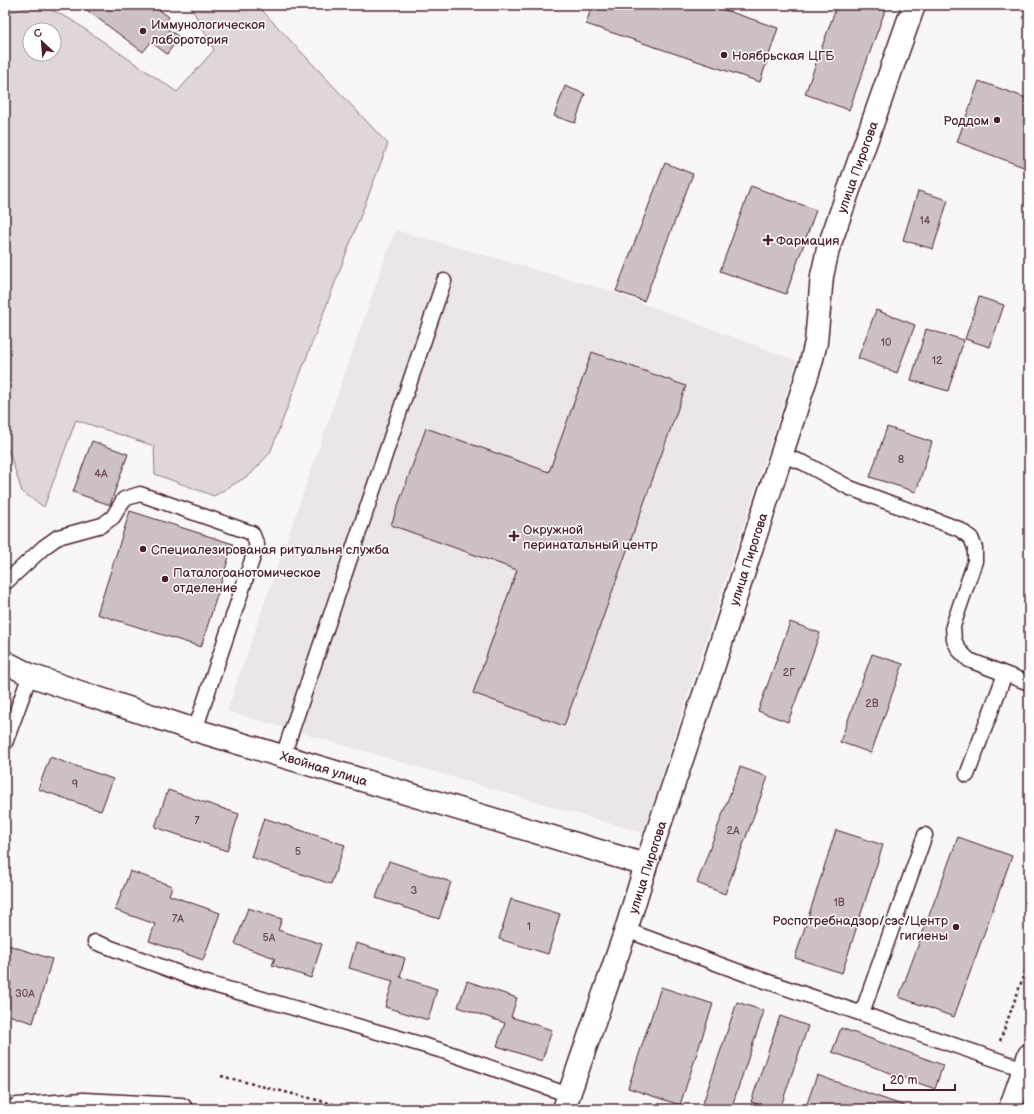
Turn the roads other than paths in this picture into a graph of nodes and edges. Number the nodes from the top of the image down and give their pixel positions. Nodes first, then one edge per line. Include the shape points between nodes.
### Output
1 (914, 5) edge
2 (444, 281) dead end
3 (781, 455) junction
4 (5, 583) edge
5 (5, 662) edge
6 (1005, 674) junction
7 (30, 675) junction
8 (1029, 683) edge
9 (195, 730) junction
10 (5, 743) edge
11 (283, 756) junction
12 (967, 775) dead end
13 (925, 835) dead end
14 (646, 865) junction
15 (626, 930) junction
16 (95, 942) dead end
17 (862, 1013) junction
18 (1027, 1062) edge
19 (566, 1102) edge
20 (18, 1109) edge
21 (181, 1109) edge
22 (1010, 1109) edge

1 - 3 street, улица Пирогова via 828,249 822,276 816,342
2 - 11 lane
3 - 6 lane via 804,463 850,488 959,528 970,538 975,548 975,561 953,626 954,640 969,660
3 - 14 street, улица Пирогова via 712,671
4 - 9 lane via 58,537 102,524 113,517 124,498 140,494 252,533 257,545
5 - 7 street, Хвойная улица
6 - 8 lane
6 - 12 lane
7 - 9 street, Хвойная улица
7 - 10 lane
9 - 11 street, Хвойная улица
11 - 14 street, Хвойная улица
13 - 17 lane
14 - 15 street, улица Пирогова
15 - 17 lane
15 - 19 street, улица Пирогова
16 - 19 lane via 204,982 450,1054
17 - 18 lane via 994,1058
18 - 22 street
20 - 21 street via 83,1104

